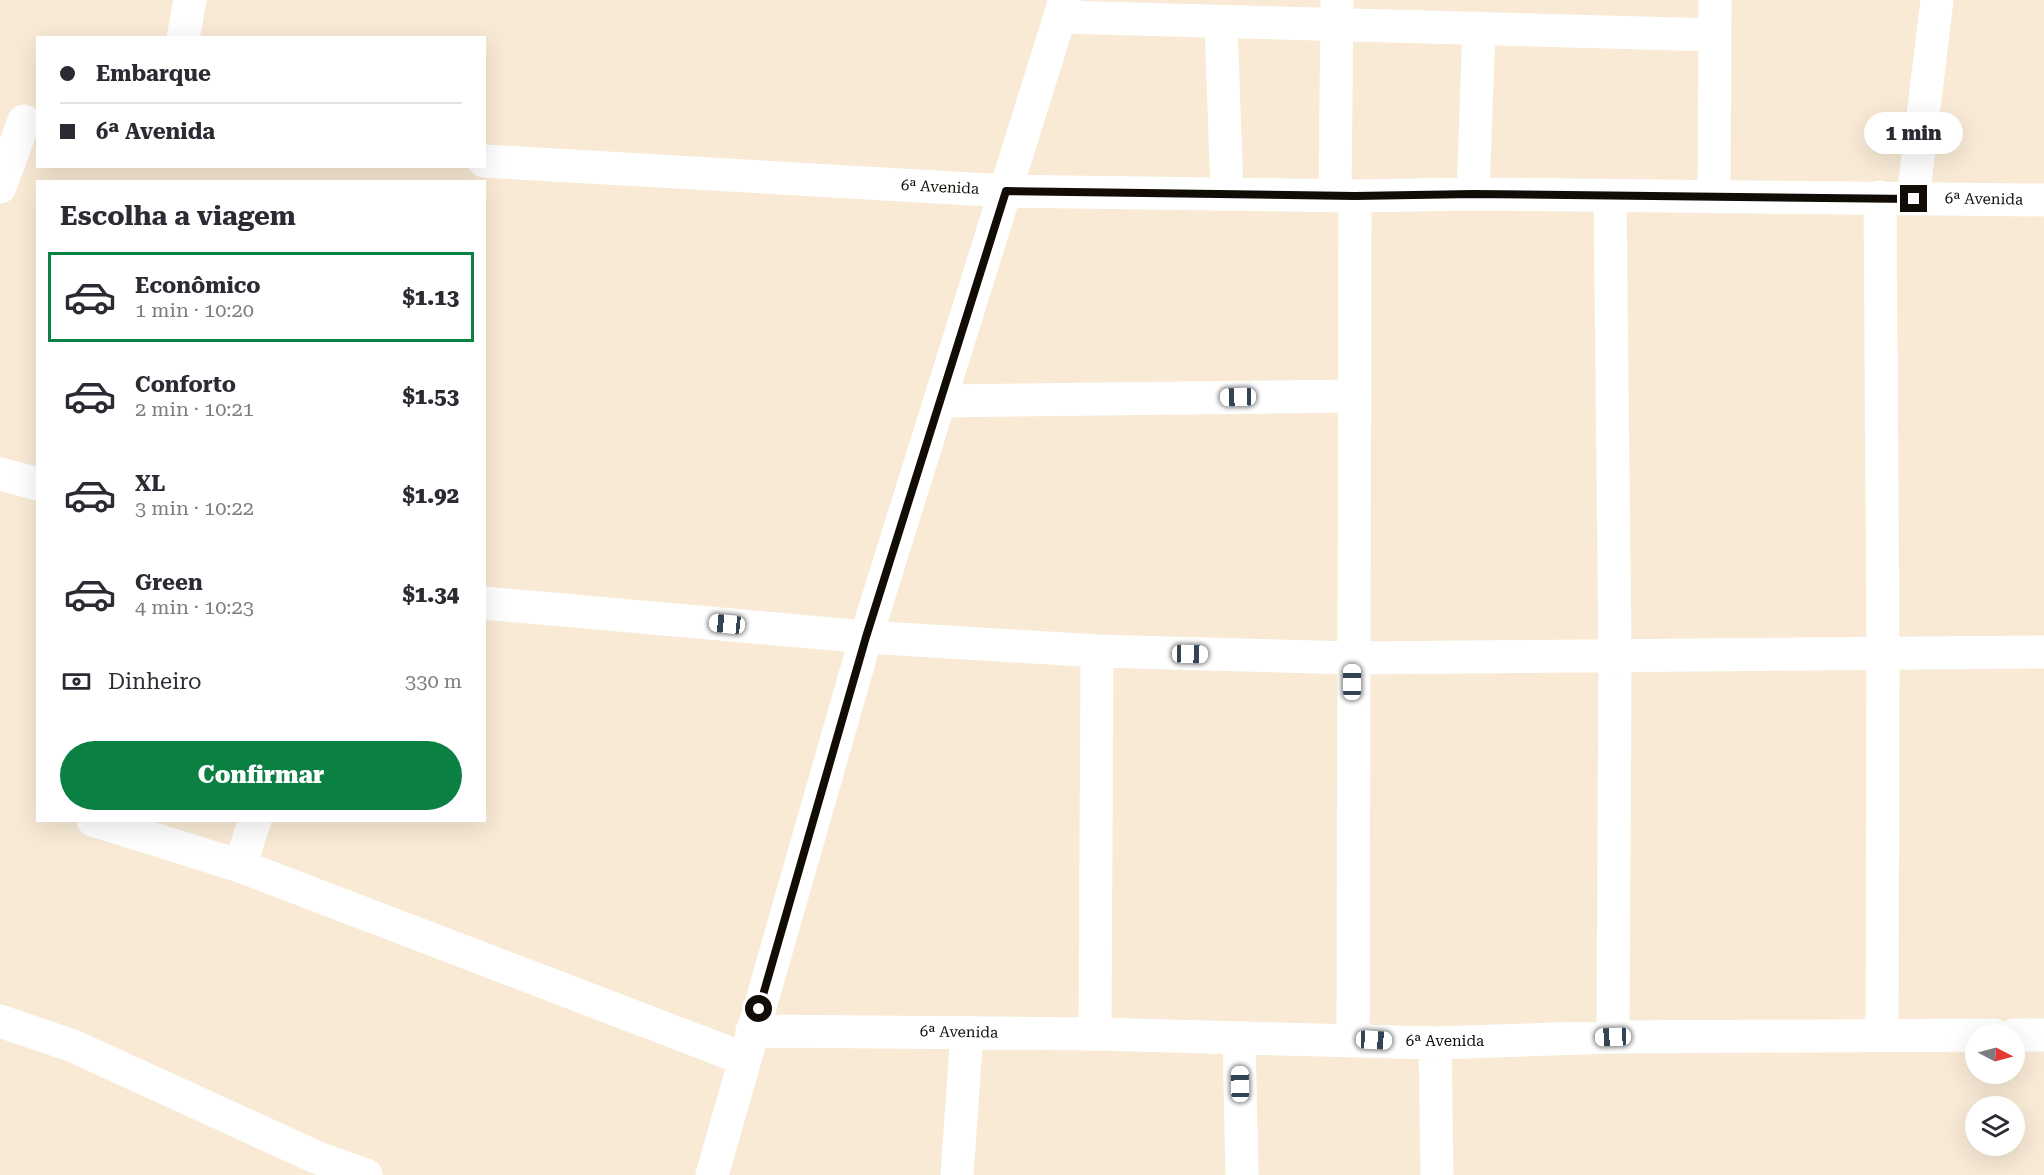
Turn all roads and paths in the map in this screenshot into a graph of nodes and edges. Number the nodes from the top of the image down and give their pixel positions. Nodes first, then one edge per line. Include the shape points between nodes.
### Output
1 (189, 0) edge
2 (1715, 0) edge
3 (1937, 0) edge
4 (1062, 9) edge
5 (1337, 12) edge
6 (1221, 22) junction
7 (1479, 28) junction
8 (1715, 35) junction
9 (183, 36) edge
10 (20, 119) edge
11 (486, 161) edge
12 (0, 187) edge
13 (1006, 191) junction
14 (1227, 194) junction
15 (1473, 194) junction
16 (1345, 196) junction
17 (1610, 197) junction
18 (1714, 197) junction
19 (1880, 197) junction
20 (1914, 199) junction
21 (2044, 200) edge
22 (1353, 396) junction
23 (940, 401) junction
24 (0, 474) edge
25 (36, 483) edge
26 (486, 603) edge
27 (866, 637) junction
28 (1097, 651) junction
29 (1883, 652) junction
30 (2044, 652) edge
31 (1615, 655) junction
32 (1352, 658) junction
33 (99, 822) edge
34 (254, 822) edge
35 (240, 866) junction
36 (0, 1021) edge
37 (967, 1032) junction
38 (1095, 1034) junction
39 (1882, 1035) junction
40 (1965, 1035) edge
41 (2025, 1035) edge
42 (2044, 1035) edge
43 (1613, 1037) junction
44 (1239, 1038) junction
45 (1353, 1039) junction
46 (1436, 1043) junction
47 (749, 1045) junction
48 (366, 1175) edge
49 (712, 1175) edge
50 (957, 1175) edge
51 (1242, 1175) edge
52 (1437, 1175) edge

1 - 9 street
2 - 8 street
3 - 20 street
4 - 6 street
4 - 13 street
5 - 6 street
5 - 7 street
5 - 16 street
6 - 14 street
7 - 8 street
7 - 15 street
8 - 18 street
10 - 12 street
11 - 13 street, 6ª Avenida
13 - 14 street, 6ª Avenida
13 - 23 street
14 - 16 street, 6ª Avenida
15 - 16 street, 6ª Avenida
15 - 17 street, 6ª Avenida
16 - 22 street
17 - 18 street, 6ª Avenida
17 - 31 street
18 - 19 street, 6ª Avenida
19 - 20 street, 6ª Avenida
19 - 29 street
20 - 21 street, 6ª Avenida
22 - 23 street
22 - 32 street
23 - 27 street
24 - 25 street
26 - 27 street
27 - 28 street
27 - 47 street
28 - 32 street
28 - 38 street
29 - 30 street
29 - 31 street
29 - 39 street
31 - 32 street
31 - 43 street
32 - 45 street
33 - 35 street
34 - 35 street
35 - 47 street
36 - 48 street via 73,1046 318,1158
37 - 38 street, 6ª Avenida
37 - 47 street, 6ª Avenida
37 - 50 street
38 - 44 street, 6ª Avenida
39 - 40 street, 6ª Avenida
39 - 43 street, 6ª Avenida
41 - 42 street
43 - 46 street, 6ª Avenida
44 - 45 street, 6ª Avenida
44 - 51 street
45 - 46 street, 6ª Avenida
46 - 52 street
47 - 49 street

